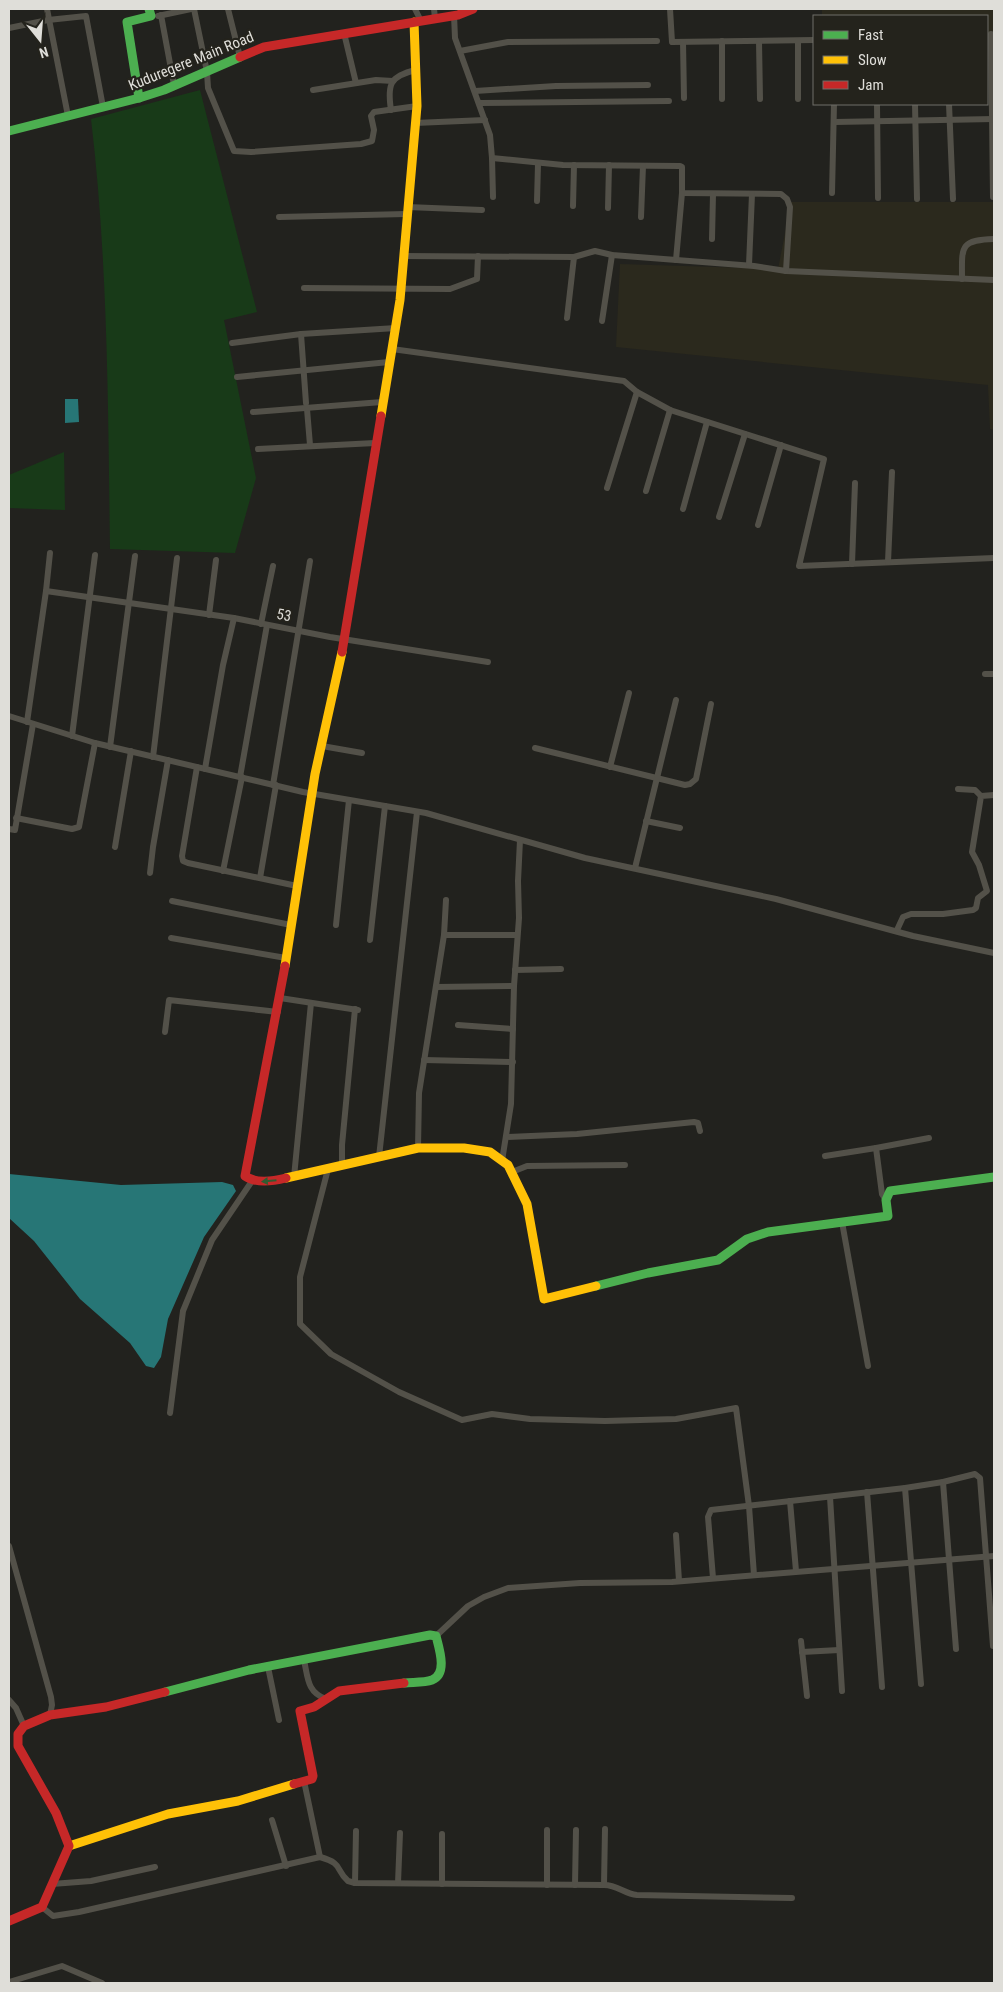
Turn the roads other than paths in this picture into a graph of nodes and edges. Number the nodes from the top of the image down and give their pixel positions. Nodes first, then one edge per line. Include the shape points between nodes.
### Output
1 (47, 9) edge
2 (190, 9) edge
3 (228, 9) edge
4 (415, 9) edge
5 (473, 9) edge
6 (670, 9) edge
7 (150, 13) edge
8 (435, 14) edge
9 (161, 15) junction
10 (454, 15) junction
11 (48, 20) junction
12 (418, 21) junction
13 (9, 28) edge
14 (344, 34) junction
15 (991, 34) dead end
16 (813, 40) edge
17 (722, 41) junction
18 (759, 41) junction
19 (798, 41) junction
20 (658, 42) dead end
21 (683, 42) junction
22 (460, 51) junction
23 (240, 57) junction
24 (416, 70) junction
25 (207, 72) junction
26 (394, 81) junction
27 (356, 83) junction
28 (648, 84) dead end
29 (174, 86) junction
30 (313, 90) dead end
31 (475, 91) junction
32 (140, 98) junction
33 (684, 98) dead end
34 (722, 99) dead end
35 (760, 99) dead end
36 (798, 99) dead end
37 (669, 101) dead end
38 (480, 103) junction
39 (834, 105) edge
40 (877, 105) edge
41 (915, 105) edge
42 (949, 105) edge
43 (417, 106) junction
44 (103, 107) junction
45 (392, 110) junction
46 (68, 116) junction
47 (485, 120) junction
48 (949, 120) junction
49 (994, 120) edge
50 (877, 121) junction
51 (915, 121) junction
52 (835, 122) junction
53 (415, 123) junction
54 (9, 131) edge
55 (492, 158) junction
56 (538, 164) junction
57 (574, 165) junction
58 (609, 165) junction
59 (643, 166) junction
60 (832, 192) dead end
61 (682, 193) junction
62 (713, 194) junction
63 (752, 194) junction
64 (493, 197) dead end
65 (993, 197) edge
66 (878, 198) dead end
67 (917, 199) dead end
68 (953, 199) dead end
69 (537, 201) dead end
70 (574, 206) dead end
71 (608, 208) dead end
72 (482, 210) dead end
73 (407, 211) junction
74 (278, 217) dead end
75 (641, 217) dead end
76 (712, 239) dead end
77 (994, 239) edge
78 (612, 255) junction
79 (403, 256) junction
80 (478, 256) junction
81 (574, 258) junction
82 (676, 260) junction
83 (750, 265) junction
84 (786, 271) junction
85 (962, 279) junction
86 (994, 280) edge
87 (401, 287) junction
88 (304, 288) dead end
89 (567, 318) dead end
90 (602, 321) dead end
91 (396, 328) junction
92 (301, 334) junction
93 (232, 343) dead end
94 (392, 348) junction
95 (389, 362) junction
96 (303, 370) junction
97 (237, 377) dead end
98 (637, 392) junction
99 (382, 402) junction
100 (306, 406) junction
101 (670, 410) junction
102 (253, 412) dead end
103 (707, 422) junction
104 (745, 434) junction
105 (375, 443) junction
106 (310, 445) junction
107 (781, 445) junction
108 (258, 449) dead end
109 (892, 472) dead end
110 (855, 483) dead end
111 (608, 488) dead end
112 (646, 491) dead end
113 (683, 509) dead end
114 (720, 517) dead end
115 (758, 525) dead end
116 (50, 553) dead end
117 (95, 555) dead end
118 (135, 556) dead end
119 (177, 558) dead end
120 (994, 558) edge
121 (216, 560) dead end
122 (310, 561) dead end
123 (888, 562) junction
124 (852, 564) junction
125 (273, 566) dead end
126 (46, 591) junction
127 (90, 598) junction
128 (129, 603) junction
129 (170, 609) junction
130 (209, 615) junction
131 (234, 618) junction
132 (264, 624) junction
133 (298, 631) junction
134 (344, 639) junction
135 (488, 662) dead end
136 (985, 674) dead end
137 (994, 674) edge
138 (629, 693) dead end
139 (676, 700) dead end
140 (711, 704) dead end
141 (9, 716) edge
142 (30, 723) junction
143 (72, 736) junction
144 (95, 743) junction
145 (322, 746) junction
146 (110, 747) junction
147 (535, 748) dead end
148 (131, 752) junction
149 (362, 753) dead end
150 (153, 757) junction
151 (168, 760) junction
152 (197, 767) junction
153 (610, 767) junction
154 (205, 769) junction
155 (241, 777) junction
156 (657, 778) junction
157 (275, 785) junction
158 (958, 789) dead end
159 (312, 793) junction
160 (994, 795) edge
161 (981, 796) junction
162 (349, 800) junction
163 (386, 806) junction
164 (417, 812) junction
165 (16, 818) junction
166 (646, 821) junction
167 (680, 828) dead end
168 (9, 829) edge
169 (520, 840) junction
170 (115, 847) dead end
171 (635, 868) junction
172 (223, 871) junction
173 (150, 874) dead end
174 (260, 878) junction
175 (298, 886) junction
176 (446, 900) dead end
177 (172, 901) dead end
178 (291, 925) junction
179 (336, 925) dead end
180 (897, 930) junction
181 (444, 935) junction
182 (516, 936) junction
183 (171, 938) dead end
184 (370, 940) dead end
185 (994, 953) edge
186 (286, 958) junction
187 (561, 969) dead end
188 (515, 970) junction
189 (514, 986) junction
190 (436, 987) junction
191 (280, 998) junction
192 (311, 1003) junction
193 (278, 1012) junction
194 (458, 1025) dead end
195 (513, 1028) junction
196 (164, 1032) dead end
197 (424, 1060) junction
198 (513, 1062) junction
199 (700, 1131) dead end
200 (506, 1136) junction
201 (929, 1138) dead end
202 (418, 1148) junction
203 (876, 1148) junction
204 (825, 1156) dead end
205 (379, 1157) junction
206 (502, 1161) junction
207 (625, 1165) dead end
208 (342, 1166) junction
209 (328, 1170) junction
210 (512, 1172) junction
211 (294, 1177) junction
212 (994, 1177) edge
213 (248, 1178) junction
214 (886, 1200) junction
215 (842, 1222) junction
216 (868, 1366) dead end
217 (170, 1413) dead end
218 (943, 1482) junction
219 (905, 1488) junction
220 (867, 1492) junction
221 (830, 1497) junction
222 (790, 1501) junction
223 (750, 1506) junction
224 (676, 1535) dead end
225 (9, 1546) edge
226 (994, 1556) edge
227 (986, 1557) junction
228 (949, 1560) junction
229 (912, 1562) junction
230 (872, 1565) junction
231 (834, 1568) junction
232 (796, 1571) junction
233 (754, 1575) junction
234 (713, 1578) junction
235 (679, 1581) junction
236 (436, 1636) junction
237 (801, 1641) dead end
238 (993, 1646) dead end
239 (956, 1649) dead end
240 (839, 1650) junction
241 (802, 1652) junction
242 (304, 1660) junction
243 (268, 1667) junction
244 (921, 1684) dead end
245 (882, 1687) dead end
246 (842, 1690) dead end
247 (807, 1696) dead end
248 (9, 1700) edge
249 (326, 1700) junction
250 (50, 1715) junction
251 (279, 1720) dead end
252 (24, 1726) junction
253 (304, 1781) junction
254 (272, 1820) dead end
255 (605, 1829) dead end
256 (547, 1830) dead end
257 (576, 1830) dead end
258 (356, 1831) dead end
259 (400, 1833) dead end
260 (442, 1834) dead end
261 (69, 1846) junction
262 (320, 1857) junction
263 (286, 1866) junction
264 (155, 1867) dead end
265 (355, 1883) junction
266 (398, 1883) junction
267 (52, 1884) junction
268 (442, 1884) junction
269 (604, 1884) junction
270 (546, 1885) junction
271 (575, 1885) junction
272 (792, 1898) dead end
273 (42, 1907) junction
274 (9, 1921) edge
275 (9, 1982) edge
276 (102, 1983) edge

1 - 11 street
2 - 9 street
2 - 25 street
3 - 23 street
4 - 12 street
5 - 10 street, Kuduregere Main Road
6 - 21 street via 672,42
7 - 9 street
7 - 32 street via 127,22
8 - 10 street, Kuduregere Main Road
8 - 12 street, Kuduregere Main Road
9 - 29 street
10 - 22 street via 455,38
11 - 13 street
11 - 44 street via 86,16
11 - 46 street
12 - 14 street, Kuduregere Main Road
12 - 24 street
14 - 23 street, Kuduregere Main Road via 264,47
14 - 27 street
15 - 49 street
16 - 19 street
17 - 18 street
17 - 21 street
17 - 34 street
18 - 19 street
18 - 35 street
19 - 36 street
20 - 22 street via 508,42
21 - 33 street
22 - 31 street
23 - 25 street, Kuduregere Main Road
24 - 26 street via 402,73
24 - 43 street
25 - 29 street, Kuduregere Main Road
25 - 45 street via 208,88 234,151 362,144 372,141 371,116 374,112
26 - 27 street
26 - 45 street via 388,92
27 - 30 street
28 - 31 street
29 - 32 street, Kuduregere Main Road
31 - 38 street
32 - 44 street, Kuduregere Main Road
37 - 38 street
38 - 47 street
39 - 52 street
40 - 50 street
41 - 51 street
42 - 48 street
43 - 45 street
43 - 53 street
44 - 46 street, Kuduregere Main Road
46 - 54 street, Kuduregere Main Road
47 - 53 street
47 - 55 street
48 - 49 street
48 - 51 street
48 - 68 street
49 - 65 street
50 - 51 street
50 - 52 street
50 - 66 street
51 - 67 street
52 - 60 street
53 - 73 street
55 - 56 street
55 - 64 street
56 - 57 street
56 - 69 street
57 - 58 street
57 - 70 street
58 - 59 street
58 - 71 street
59 - 61 street via 682,167
59 - 75 street
61 - 62 street
61 - 82 street
62 - 63 street
62 - 76 street
63 - 83 street
63 - 84 street via 781,194 789,203
72 - 73 street
73 - 74 street
73 - 79 street
77 - 85 street via 970,241 964,246
78 - 81 street via 595,252
78 - 82 street
78 - 90 street
79 - 80 street
79 - 87 street
80 - 81 street
80 - 87 street via 477,279 450,289
81 - 89 street
82 - 83 street
83 - 84 street
84 - 85 street
85 - 86 street
87 - 88 street
87 - 91 street
91 - 92 street
91 - 94 street
92 - 93 street
92 - 96 street
94 - 95 street
94 - 98 street via 624,381
95 - 96 street
95 - 99 street
96 - 97 street
96 - 100 street
98 - 101 street
98 - 111 street
99 - 100 street
99 - 105 street
100 - 102 street
100 - 106 street
101 - 103 street
101 - 112 street
103 - 104 street
103 - 113 street
104 - 107 street
104 - 114 street
105 - 106 street
105 - 134 street
106 - 108 street
107 - 115 street
107 - 124 street via 824,459 799,566
109 - 123 street
110 - 124 street
116 - 126 street
117 - 127 street
118 - 128 street
119 - 129 street
120 - 123 street
121 - 130 street
122 - 133 street
123 - 124 street
125 - 132 street
126 - 127 street, 53
126 - 142 street
127 - 128 street, 53
127 - 143 street
128 - 129 street, 53
128 - 146 street
129 - 130 street, 53
129 - 150 street
130 - 131 street, 53
131 - 132 street, 53
131 - 154 street
132 - 133 street, 53
132 - 155 street
133 - 134 street, 53
133 - 157 street
134 - 135 street, 53
134 - 145 street
136 - 137 street
138 - 153 street
139 - 156 street
140 - 156 street via 696,779 685,784
141 - 142 street
142 - 143 street
142 - 165 street
143 - 144 street
144 - 146 street
144 - 165 street via 79,827 72,829
145 - 149 street
145 - 159 street
146 - 148 street
147 - 153 street
148 - 150 street
148 - 170 street
150 - 151 street
151 - 152 street
151 - 173 street
152 - 154 street
152 - 172 street via 183,861
153 - 156 street
154 - 155 street
155 - 157 street
155 - 172 street
156 - 166 street
157 - 159 street
157 - 174 street
158 - 161 street via 975,790
159 - 162 street
159 - 175 street
160 - 161 street
161 - 180 street via 972,852 987,887 978,898 976,908 943,914 911,914 903,917
162 - 163 street
162 - 179 street
163 - 164 street
163 - 184 street
164 - 169 street
164 - 205 street
165 - 168 street via 15,830
166 - 167 street
166 - 171 street
169 - 171 street
169 - 182 street
171 - 180 street via 776,898
172 - 174 street
174 - 175 street
175 - 178 street
176 - 181 street
177 - 178 street
178 - 186 street
180 - 185 street
181 - 182 street
181 - 190 street
182 - 188 street
183 - 186 street
186 - 191 street
187 - 188 street
188 - 189 street
189 - 190 street
189 - 195 street
190 - 197 street
191 - 192 street
191 - 193 street
192 - 208 street via 357,1010
192 - 211 street
193 - 196 street via 169,1000
193 - 213 street
194 - 195 street
195 - 198 street
197 - 198 street
197 - 202 street via 419,1093
198 - 200 street
199 - 200 street via 698,1123 694,1122 577,1134
200 - 206 street
201 - 203 street
202 - 205 street
202 - 206 street via 464,1148 490,1152
203 - 204 street
203 - 214 street via 882,1194
205 - 208 street
206 - 210 street
207 - 210 street via 527,1166
208 - 209 street
209 - 211 street
209 - 223 street via 300,1277 300,1324 331,1354 399,1392 462,1420 492,1414 530,1419 676,1419 736,1408
210 - 215 street via 527,1204 544,1299 648,1273 718,1260 747,1239 768,1232
211 -> 213 street via 273,1181
212 - 214 street via 890,1191
213 - 217 street via 212,1240 183,1311
214 - 215 street via 888,1216
215 - 216 street
218 - 219 street
218 - 227 street via 971,1474 979,1475
218 - 228 street
219 - 220 street
219 - 229 street
220 - 221 street
220 - 230 street
221 - 222 street
221 - 231 street
222 - 223 street
222 - 232 street
223 - 233 street
223 - 234 street via 714,1509 708,1513
224 - 235 street
225 - 250 street via 51,1697
226 - 227 street
227 - 228 street
227 - 238 street
228 - 229 street
228 - 239 street
229 - 230 street
229 - 244 street
230 - 231 street
230 - 245 street
231 - 232 street
231 - 240 street
232 - 233 street
233 - 234 street
234 - 235 street
235 - 236 street via 508,1588 468,1606
236 - 242 street via 430,1634
236 - 249 street via 442,1668 439,1676 432,1680 339,1691
237 - 241 street
240 - 241 street
240 - 246 street
241 - 247 street
242 - 243 street
242 - 249 street via 312,1691
243 - 250 street via 106,1707
243 - 251 street
248 - 252 street
249 - 253 street via 300,1711 314,1776
250 - 252 street
252 - 261 street via 18,1734 18,1746 56,1813
253 - 261 street via 238,1801 168,1814
253 - 262 street
254 - 263 street
255 - 269 street
256 - 270 street
257 - 271 street
258 - 265 street
259 - 266 street
260 - 268 street
261 - 267 street
262 - 263 street
262 - 265 street via 334,1861 348,1882
263 - 273 street via 53,1916
264 - 267 street via 91,1881
265 - 266 street
266 - 268 street
267 - 273 street
268 - 270 street
269 - 271 street
269 - 272 street via 638,1895
270 - 271 street
273 - 274 street
275 - 276 street via 62,1966

